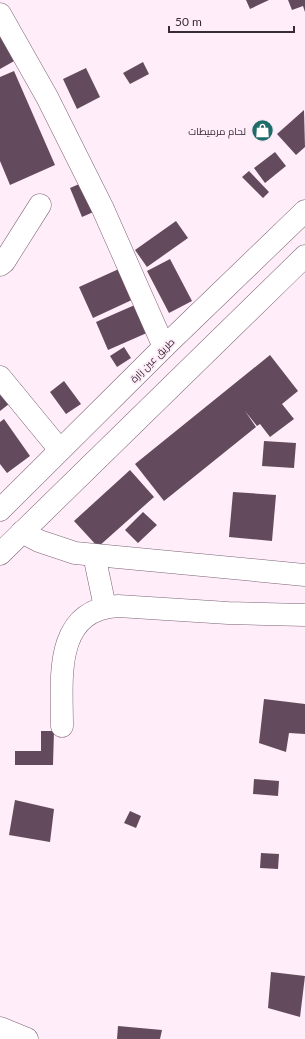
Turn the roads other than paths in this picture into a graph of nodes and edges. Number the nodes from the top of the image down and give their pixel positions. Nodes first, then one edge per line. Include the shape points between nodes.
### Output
1 (0, 14) edge
2 (40, 205) dead end
3 (305, 211) edge
4 (305, 256) edge
5 (0, 265) edge
6 (164, 347) junction
7 (0, 377) edge
8 (60, 450) junction
9 (0, 510) edge
10 (22, 532) junction
11 (0, 554) edge
12 (94, 555) junction
13 (305, 575) edge
14 (105, 607) junction
15 (305, 615) edge
16 (62, 726) dead end
17 (0, 1028) edge
18 (27, 1039) edge

1 - 6 street via 47,98 103,209
2 - 5 street
3 - 6 street, طريق عين زارة
4 - 10 street
6 - 8 street, طريق عين زارة
7 - 8 street
8 - 9 street, طريق عين زارة
10 - 11 street
10 - 12 street via 56,548
12 - 13 street
12 - 14 street
14 - 15 street
14 - 16 street via 91,613 79,623 70,635 64,650
17 - 18 street

